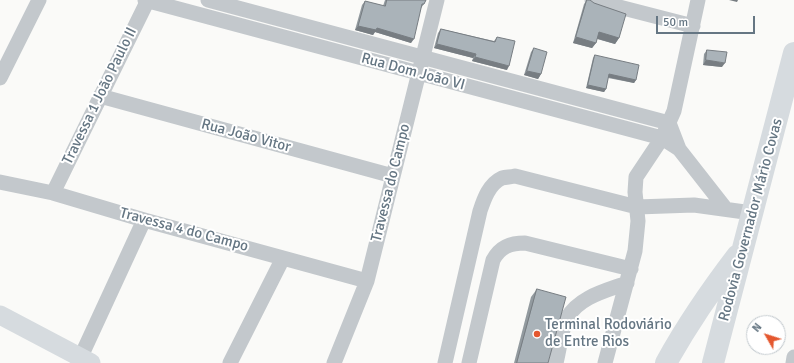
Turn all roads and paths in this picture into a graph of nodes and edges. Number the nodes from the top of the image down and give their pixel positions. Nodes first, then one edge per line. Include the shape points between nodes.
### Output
1 (39, 0) edge
2 (147, 0) edge
3 (208, 0) edge
4 (437, 0) edge
5 (592, 0) edge
6 (698, 0) edge
7 (693, 26) junction
8 (794, 53) edge
9 (422, 57) junction
10 (418, 73) junction
11 (0, 78) edge
12 (100, 96) junction
13 (788, 105) edge
14 (672, 117) junction
15 (662, 138) junction
16 (679, 149) junction
17 (393, 176) junction
18 (0, 182) edge
19 (53, 193) junction
20 (637, 207) junction
21 (726, 209) junction
22 (752, 212) junction
23 (144, 220) junction
24 (743, 247) junction
25 (283, 258) junction
26 (629, 276) junction
27 (367, 281) junction
28 (0, 315) edge
29 (794, 357) edge
30 (83, 361) edge
31 (230, 363) edge
32 (334, 363) edge
33 (445, 363) edge
34 (469, 363) edge
35 (556, 363) edge
36 (605, 363) edge
37 (666, 363) edge
38 (713, 363) edge
39 (793, 363) edge

1 - 11 street
2 - 10 street, Rua Dom João VI
2 - 12 street, Travessa 1 João Paulo II
3 - 9 street, Rua Dom João VI
4 - 9 street, Travessa do Campo
5 - 7 street
6 - 7 street
7 - 14 street
8 - 13 highway, Rodovia Governador Mário Covas
9 - 10 street, Travessa do Campo
9 - 14 street, Rua Dom João VI
10 - 15 street, Rua Dom João VI
10 - 17 street, Travessa do Campo
12 - 17 street, Rua João Vitor
12 - 19 street, Travessa 1 João Paulo II
13 - 22 highway, Rodovia Governador Mário Covas
14 - 15 street
14 - 16 street, Rua Dom João VI
15 - 16 street, Rua Dom João VI
15 - 20 street via 636,176
16 - 21 street, Rua Dom João VI
17 - 27 street, Travessa do Campo
18 - 19 street, Travessa 4 do Campo
19 - 23 street, Travessa 4 do Campo
20 - 21 street via 694,205
20 - 26 street via 637,235
20 - 33 street via 515,176 502,178 494,184 480,210
21 - 22 street
22 - 24 highway, Rodovia Governador Mário Covas
23 - 25 street, Travessa 4 do Campo
23 - 30 street
24 - 37 highway via 693,317
24 - 38 highway, Rodovia Governador Mário Covas
25 - 27 street, Travessa 4 do Campo
25 - 31 street
26 - 34 street via 525,243 505,247 493,260
26 - 35 street via 574,308 567,319
26 - 36 street
27 - 32 street, Travessa do Campo
28 - 30 main road
29 - 39 street

